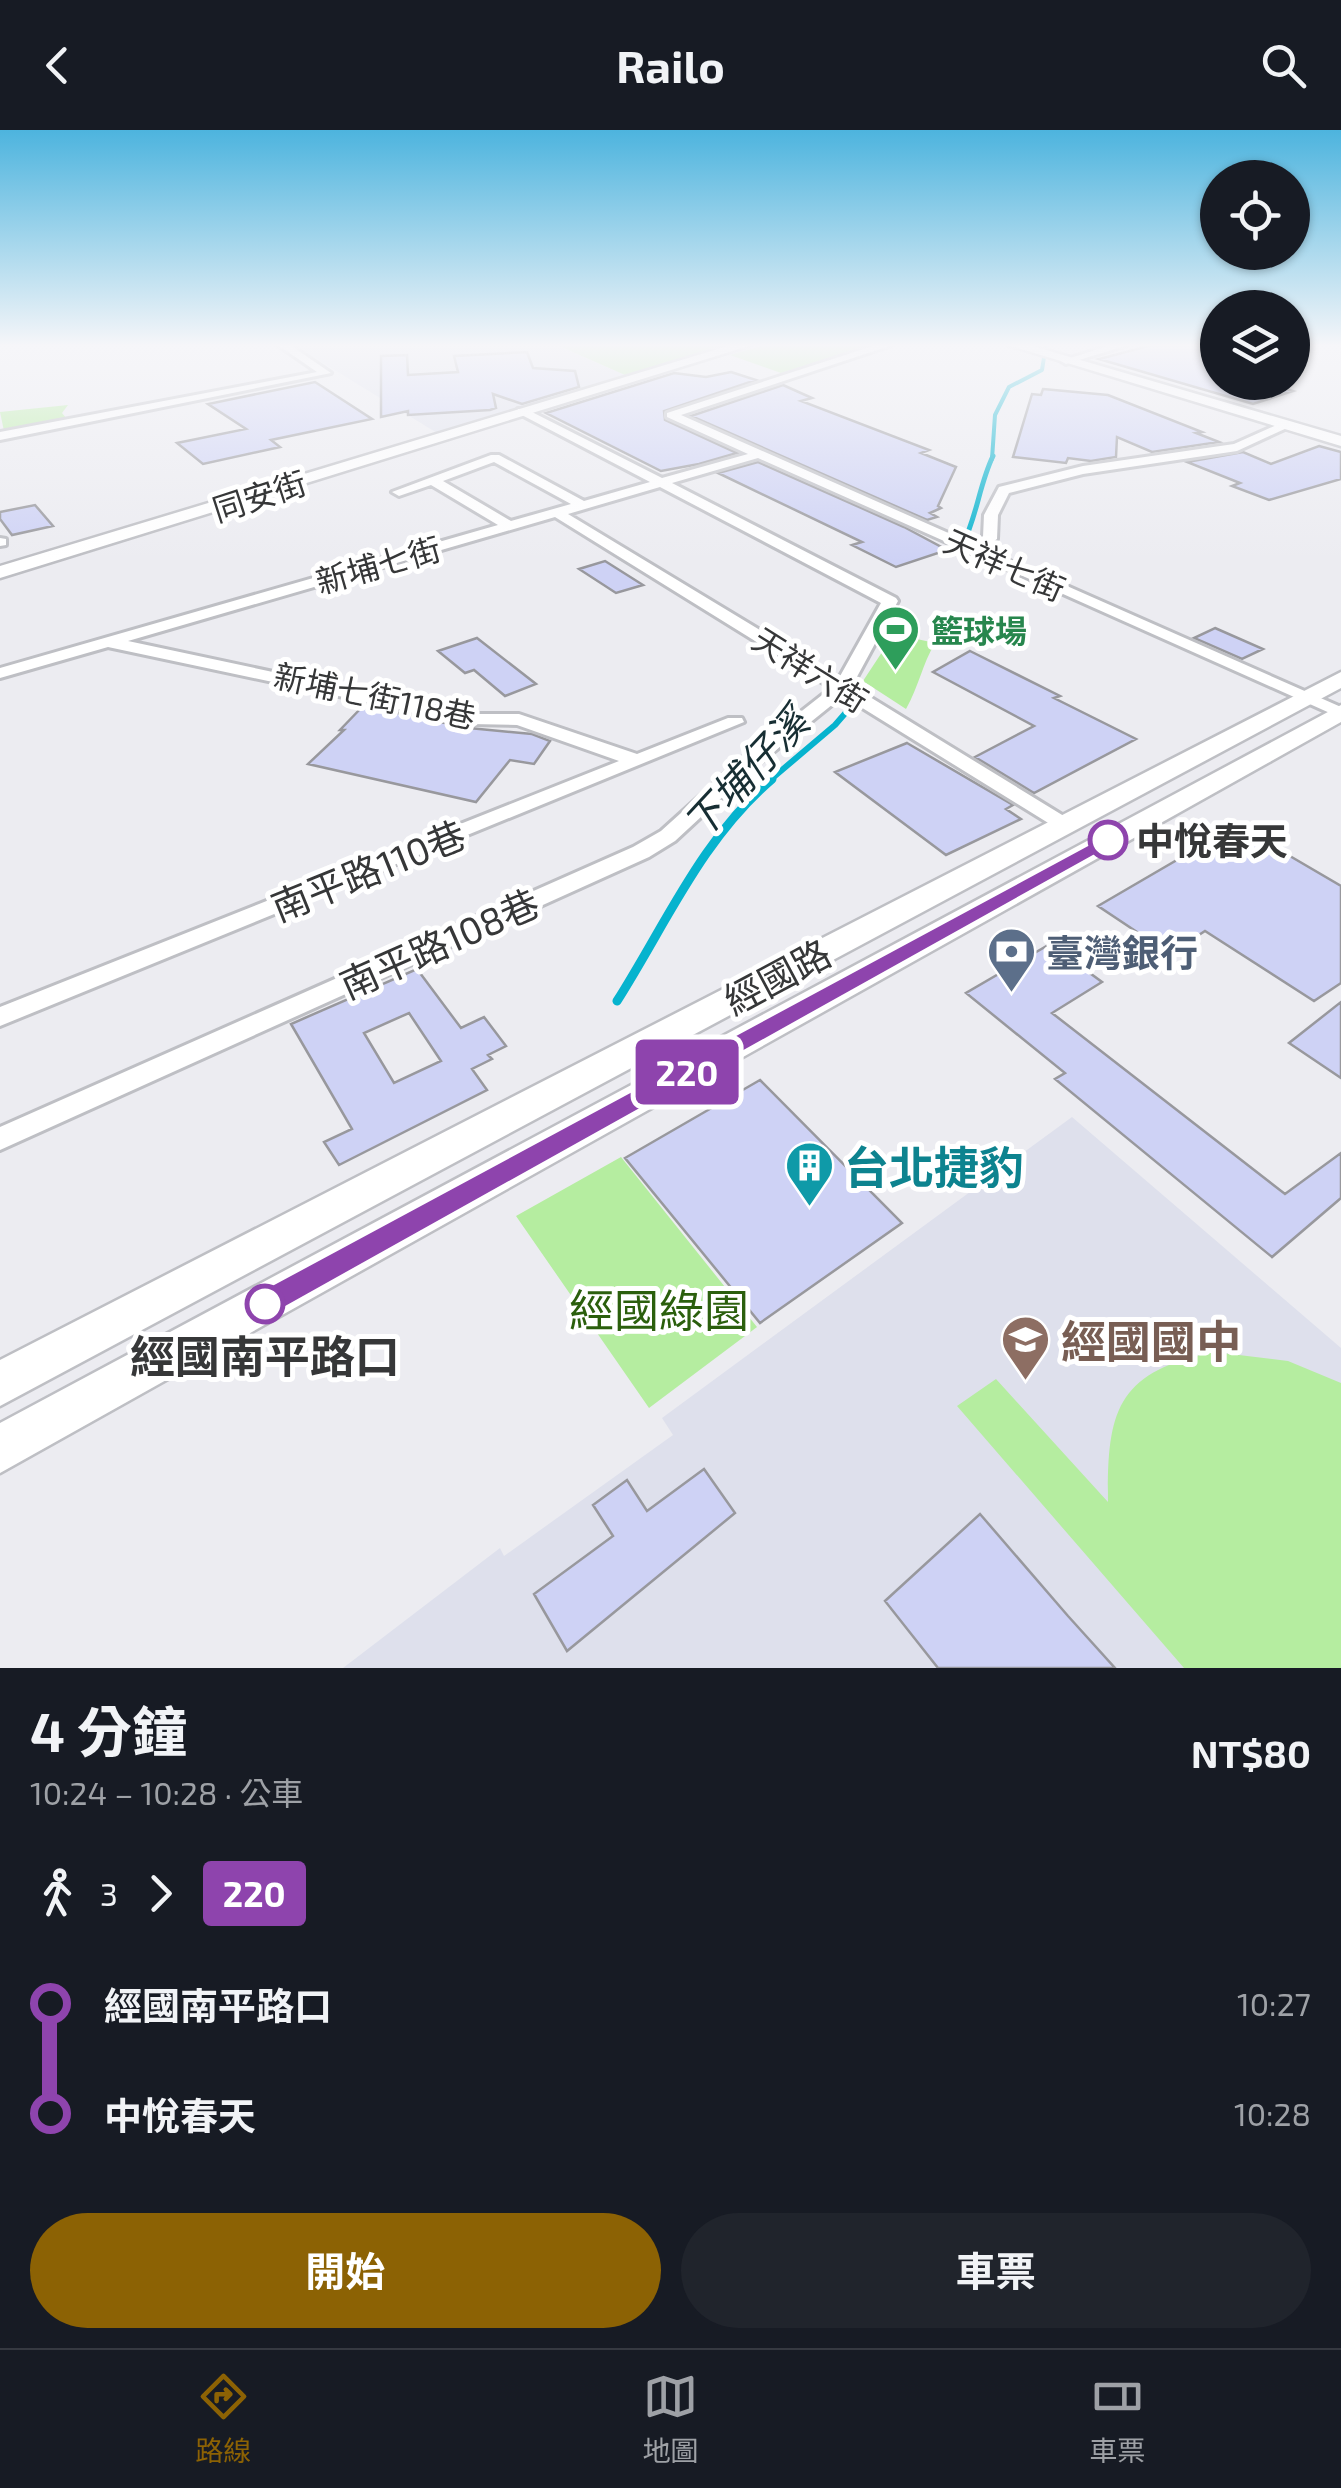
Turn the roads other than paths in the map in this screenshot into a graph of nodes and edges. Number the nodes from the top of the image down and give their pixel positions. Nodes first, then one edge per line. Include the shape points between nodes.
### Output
1 (99, 417) edge
2 (504, 417) edge
3 (533, 417) edge
4 (675, 417) edge
5 (1257, 417) edge
6 (1285, 425) junction
7 (0, 436) edge
8 (1341, 441) edge
9 (757, 454) junction
10 (432, 480) junction
11 (661, 482) junction
12 (399, 492) dead end
13 (582, 505) junction
14 (556, 512) junction
15 (509, 526) junction
16 (964, 546) junction
17 (0, 572) edge
18 (109, 642) junction
19 (0, 674) edge
20 (846, 690) junction
21 (1305, 698) junction
22 (1340, 702) edge
23 (735, 722) dead end
24 (637, 761) junction
25 (1065, 825) junction
26 (0, 1017) edge
27 (0, 1140) edge
28 (0, 1384) edge
29 (0, 1449) edge

1 - 7 street
2 - 17 street, 同安街
3 - 11 street
4 - 9 street, 天祥七街
5 - 6 street
6 - 8 street
6 - 16 street via 1237,447 1082,470 1004,490 990,539
9 - 11 street, 新埔七街
9 - 16 street, 天祥七街
10 - 12 street
10 - 13 street via 495,458
10 - 15 street
11 - 13 street, 新埔七街
11 - 20 street via 890,601
13 - 14 street, 新埔七街
14 - 15 street, 新埔七街
14 - 20 street, 天祥六街
15 - 18 street, 新埔七街
16 - 21 street, 天祥七街
18 - 19 street, 新埔七街
18 - 24 street, 新埔七街118巷 via 470,719 519,720
20 - 25 street, 天祥六街
20 - 27 street, 南平路108巷 via 642,852
21 - 22 street, 經國路
21 - 25 street, 經國路
22 - 29 street, 經國路
23 - 24 street, 南平路110巷
24 - 26 street, 南平路110巷
25 - 28 street, 經國路

